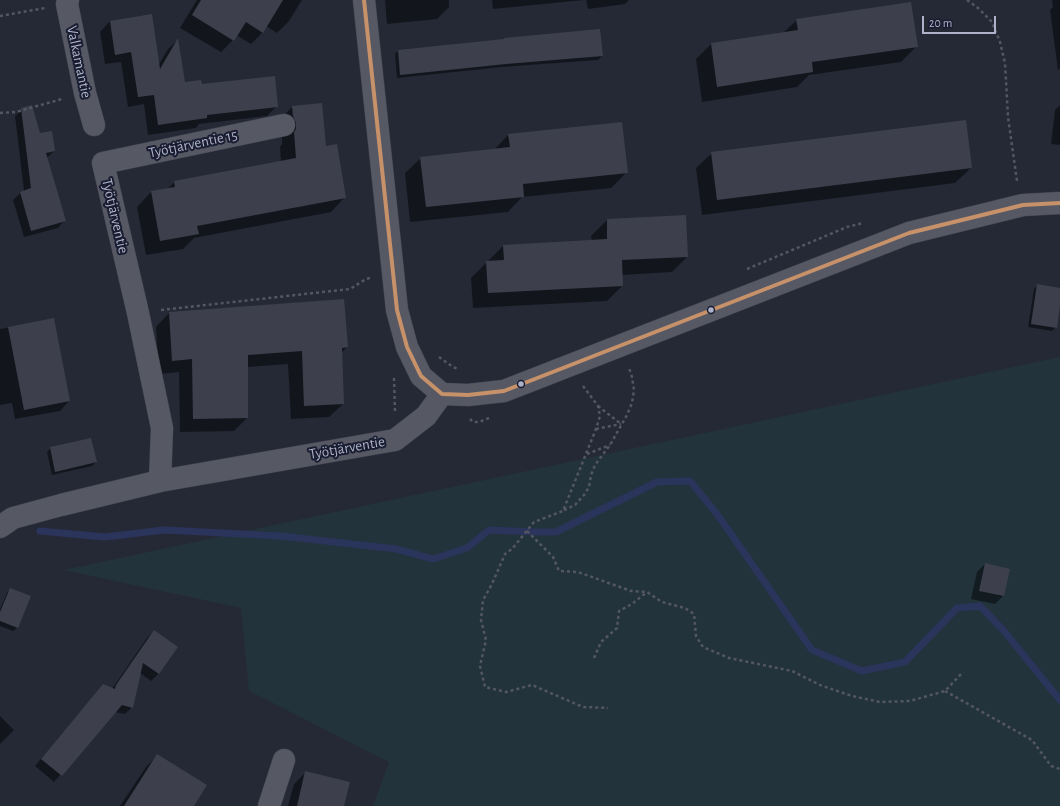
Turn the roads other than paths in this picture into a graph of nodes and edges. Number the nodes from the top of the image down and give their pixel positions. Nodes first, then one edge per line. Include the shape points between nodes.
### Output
1 (364, 0) edge
2 (67, 2) edge
3 (94, 125) dead end
4 (284, 125) dead end
5 (103, 163) joint
6 (1060, 203) edge
7 (442, 394) junction
8 (160, 481) junction
9 (0, 527) edge
10 (284, 760) dead end
11 (269, 806) edge

1 - 7 street via 397,310 407,347 421,376
2 - 3 street, Valkamantie
4 - 5 street, Työtjärventie 15
5 - 8 street, Työtjärventie via 162,428
6 - 7 street via 1023,205 909,233 504,391 468,395
7 - 8 street, Työtjärventie via 426,416 395,440
8 - 9 street, Työtjärventie via 13,518
10 - 11 street

